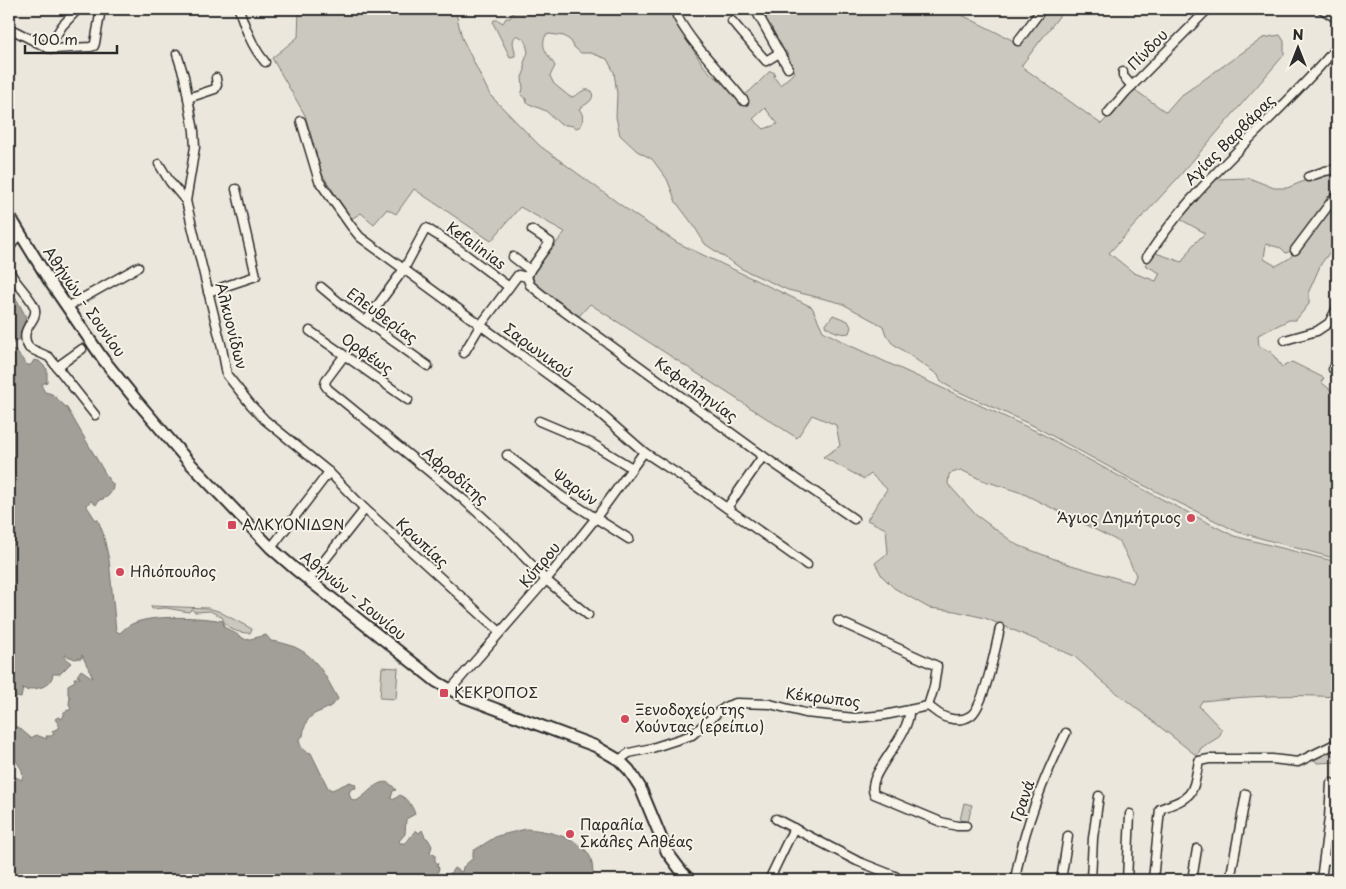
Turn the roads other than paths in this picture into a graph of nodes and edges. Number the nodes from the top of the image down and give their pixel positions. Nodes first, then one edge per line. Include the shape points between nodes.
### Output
1 (78, 9) edge
2 (101, 9) edge
3 (239, 9) edge
4 (678, 9) edge
5 (755, 9) edge
6 (1042, 9) edge
7 (1208, 9) edge
8 (1322, 9) edge
9 (1337, 19) edge
10 (732, 21) dead end
11 (9, 28) edge
12 (1018, 41) dead end
13 (1337, 47) edge
14 (48, 48) junction
15 (779, 53) junction
16 (177, 54) dead end
17 (266, 62) dead end
18 (788, 68) dead end
19 (1123, 72) dead end
20 (216, 78) dead end
21 (1132, 86) junction
22 (188, 98) junction
23 (744, 101) dead end
24 (1108, 113) dead end
25 (301, 121) dead end
26 (159, 164) dead end
27 (1337, 169) edge
28 (1308, 177) dead end
29 (236, 189) dead end
30 (1337, 194) edge
31 (186, 201) junction
32 (9, 215) edge
33 (532, 230) dead end
34 (19, 233) junction
35 (9, 249) edge
36 (1295, 250) dead end
37 (513, 257) dead end
38 (1147, 257) dead end
39 (138, 267) dead end
40 (404, 269) junction
41 (9, 270) edge
42 (528, 273) junction
43 (321, 287) dead end
44 (509, 287) junction
45 (208, 292) junction
46 (67, 307) junction
47 (1336, 313) edge
48 (366, 321) junction
49 (480, 326) junction
50 (310, 331) dead end
51 (1285, 340) dead end
52 (82, 349) dead end
53 (464, 353) dead end
54 (344, 356) junction
55 (428, 366) dead end
56 (57, 367) junction
57 (408, 400) dead end
58 (95, 415) dead end
59 (539, 422) dead end
60 (644, 452) junction
61 (507, 455) dead end
62 (763, 456) junction
63 (632, 468) junction
64 (329, 472) junction
65 (727, 508) junction
66 (364, 509) junction
67 (595, 519) junction
68 (854, 519) dead end
69 (629, 539) dead end
70 (271, 548) junction
71 (807, 565) dead end
72 (309, 580) junction
73 (546, 580) junction
74 (588, 616) dead end
75 (838, 621) dead end
76 (1000, 628) dead end
77 (500, 632) junction
78 (450, 690) junction
79 (928, 706) junction
80 (909, 710) junction
81 (1066, 733) dead end
82 (1337, 743) edge
83 (619, 760) junction
84 (1331, 783) dead end
85 (1246, 794) dead end
86 (1098, 796) dead end
87 (1130, 814) dead end
88 (776, 819) dead end
89 (966, 826) dead end
90 (794, 828) junction
91 (1068, 836) dead end
92 (1196, 848) dead end
93 (1337, 859) edge
94 (1324, 860) junction
95 (690, 880) edge
96 (769, 880) edge
97 (899, 880) edge
98 (1015, 880) edge
99 (1061, 880) edge
100 (1091, 880) edge
101 (1127, 880) edge
102 (1153, 880) edge
103 (1192, 880) edge
104 (1230, 880) edge
105 (1321, 880) edge

1 - 14 street
2 - 14 street via 94,46
3 - 17 street via 254,46
4 - 23 street via 676,16 684,29
5 - 15 street
6 - 12 street
7 - 21 street, Πίνδου
8 - 9 street
10 - 15 street via 766,61
11 - 14 street
13 - 38 street, Αγίας Βαρβάρας via 1289,101 1190,200
15 - 18 street
16 - 22 street, Αλκυονίδων
19 - 21 street via 1122,76
20 - 22 street via 215,89
21 - 24 street, Πίνδου
22 - 31 street, Αλκυονίδων via 195,147
25 - 40 street, Σαρωνικού via 319,181 369,245
26 - 31 street
27 - 28 street
29 - 45 street via 256,276
30 - 36 street
31 - 45 street, Αλκυονίδων
32 - 34 main road, Αθήνών - Σουνίου
33 - 42 street via 550,242
34 - 35 street
34 - 46 main road, Αθήνών - Σουνίου
37 - 42 street, Κεφαλληνίας
39 - 46 street
40 - 44 street, Kefalinias via 426,228
40 - 48 street
40 - 49 street, Σαρωνικού
41 - 56 street via 35,308 26,332 27,345 32,351 47,356
42 - 44 street via 518,276
42 - 62 street, Κεφαλληνίας via 530,286
43 - 48 street, Ελευθερίας
44 - 49 street
45 - 64 street, Αλκυονίδων via 227,375 232,383 265,420
46 - 70 main road, Αθήνών - Σουνίου via 103,359 158,426
47 - 51 street via 1329,323 1317,330
48 - 55 street, Ελευθερίας
49 - 53 street
49 - 60 street, Σαρωνικού via 594,409
50 - 54 street, Ορφέως
52 - 56 street
54 - 57 street, Ορφέως
54 - 73 street, Αφροδίτης via 326,380 328,389 464,500
56 - 58 street
59 - 63 street via 591,443
60 - 63 street, Κύπρου
60 - 65 street, Σαρωνικού
61 - 67 street, Ψαρών
62 - 65 street
62 - 68 street, Κεφαλληνίας
63 - 67 street, Κύπρου
64 - 66 street, Κρωπίας
64 - 70 street
65 - 71 street, Σαρωνικού
66 - 72 street
66 - 77 street, Κρωπίας
67 - 69 street, Ψαρών
67 - 73 street, Κύπρου
70 - 72 main road, Αθήνών - Σουνίου
72 - 78 main road, Αθήνών - Σουνίου
73 - 74 street, Αφροδίτης
73 - 77 street, Κύπρου
75 - 79 street via 936,666
76 - 79 street via 989,676 978,708 972,715 964,719 947,718
77 - 78 street, Κύπρου
78 - 83 main road, Αθήνών - Σουνίου via 595,746
79 - 80 street, Κέκρωπος
80 - 83 street, Κέκρωπος via 855,718 770,704 736,703 717,713 692,735 629,753
80 - 89 street via 905,730 879,769 872,786 874,794 941,822
81 - 98 street, Γρανά via 1051,762
82 - 102 street via 1298,762 1272,759 1198,761 1189,795 1160,809
83 - 95 main road, Αθήνών - Σουνίου via 640,787 667,852
84 - 94 street
85 - 104 street
86 - 100 street
87 - 101 street
88 - 90 street
90 - 96 street
90 - 97 street
91 - 99 street
92 - 103 street
93 - 94 street
94 - 105 street

